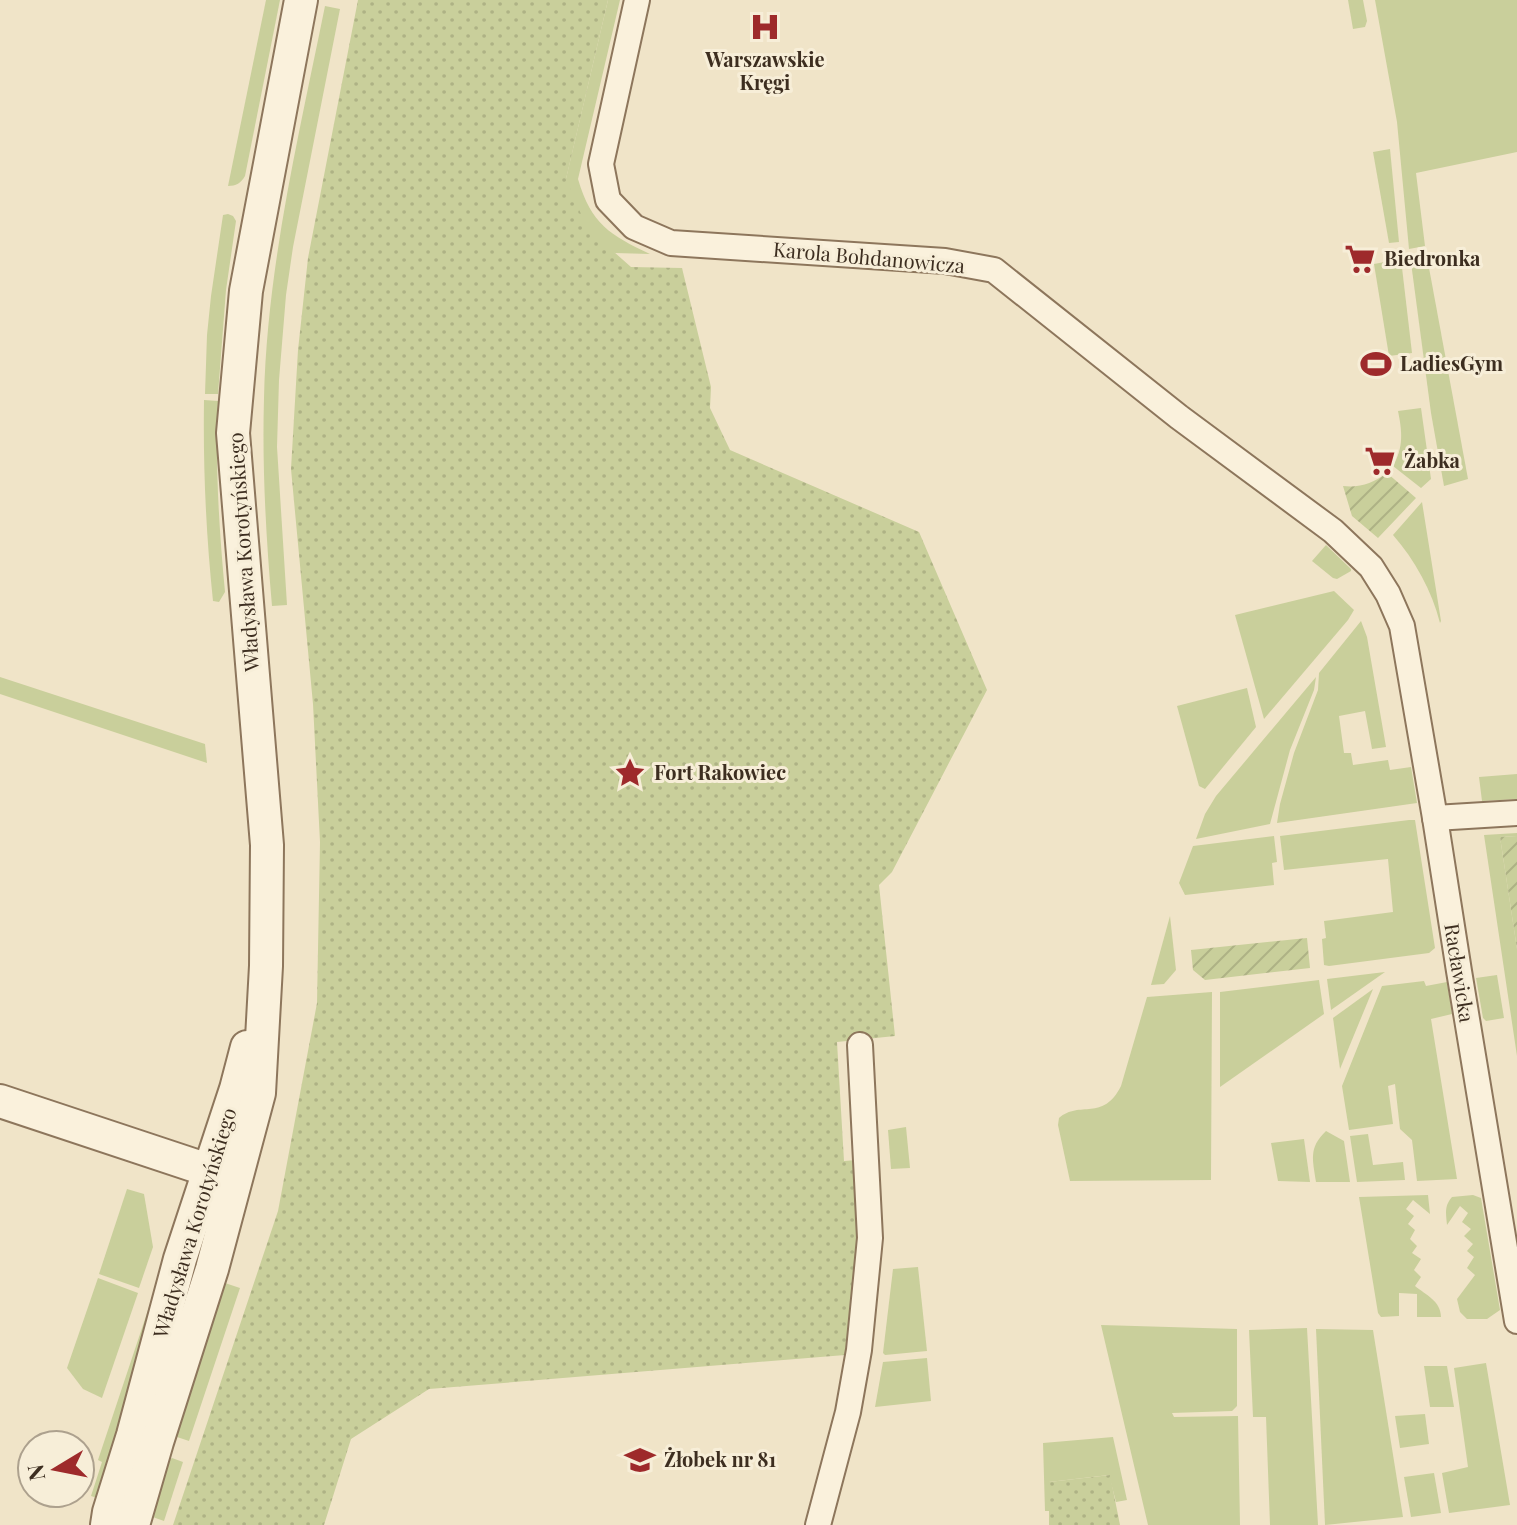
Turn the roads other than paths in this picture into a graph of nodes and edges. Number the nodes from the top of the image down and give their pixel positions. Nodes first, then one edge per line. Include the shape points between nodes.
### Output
1 (301, 0) edge
2 (637, 0) edge
3 (1402, 626) joint
4 (1517, 813) edge
5 (1435, 818) junction
6 (860, 1045) dead end
7 (0, 1101) edge
8 (223, 1174) junction
9 (1517, 1321) edge
10 (107, 1525) edge
11 (133, 1525) edge
12 (818, 1525) edge

1 - 8 street, Władysława Korotyńskiego via 246,291 233,433 267,845 266,966 259,1093
2 - 3 street, Karola Bohdanowicza via 601,164 608,200 634,227 671,243 945,261 994,270 1333,531 1371,567
3 - 5 street, Racławicka
4 - 5 street
5 - 9 street, Racławicka
6 - 12 street via 870,1238 848,1412
7 - 8 street
8 - 10 street, Władysława Korotyńskiego via 180,1259
8 - 11 street, Władysława Korotyńskiego via 212,1269

